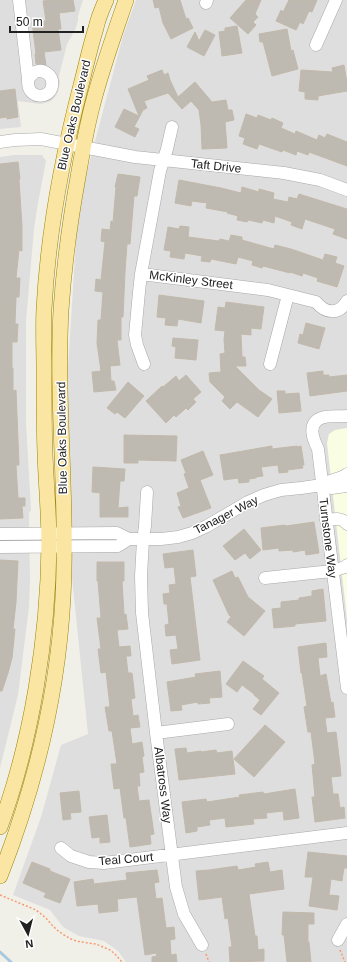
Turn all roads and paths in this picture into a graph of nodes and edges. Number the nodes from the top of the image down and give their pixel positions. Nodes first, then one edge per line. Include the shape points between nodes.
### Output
1 (19, 0) edge
2 (106, 0) edge
3 (126, 0) edge
4 (336, 0) edge
5 (316, 45) dead end
6 (28, 79) dead end
7 (172, 127) dead end
8 (0, 142) edge
9 (67, 144) junction
10 (83, 147) junction
11 (163, 161) junction
12 (347, 190) edge
13 (141, 274) junction
14 (288, 294) junction
15 (347, 301) edge
16 (144, 364) dead end
17 (270, 364) dead end
18 (347, 416) edge
19 (347, 474) edge
20 (322, 486) junction
21 (347, 486) edge
22 (147, 492) dead end
23 (326, 520) junction
24 (347, 524) edge
25 (0, 534) edge
26 (56, 540) junction
27 (143, 540) junction
28 (0, 547) edge
29 (347, 565) edge
30 (332, 571) junction
31 (265, 578) dead end
32 (346, 655) edge
33 (347, 688) edge
34 (228, 724) dead end
35 (156, 733) junction
36 (0, 827) edge
37 (347, 834) edge
38 (61, 848) dead end
39 (172, 855) junction
40 (0, 876) edge
41 (0, 895) edge
42 (347, 924) edge
43 (338, 940) dead end
44 (202, 945) dead end
45 (122, 962) edge

1 - 6 street
2 - 9 main road, Blue Oaks Boulevard via 96,26
3 - 10 main road, Blue Oaks Boulevard via 100,77
4 - 5 street
7 - 11 street, McKinley Street
8 - 9 street, Taft Drive via 41,139
9 - 10 street, Taft Drive
9 - 26 main road, Blue Oaks Boulevard via 56,200 44,310 45,450
10 - 11 street, Taft Drive
10 - 26 main road, Blue Oaks Boulevard via 67,242 61,311
11 - 12 street, Taft Drive via 296,175
11 - 13 street, McKinley Street
13 - 14 street, McKinley Street
13 - 16 street via 135,335
14 - 15 street, McKinley Street via 316,302 326,310 332,311 344,306
14 - 17 street
18 - 20 street, Turnstone Way via 320,418 312,427 318,449
19 - 20 street
20 - 21 street
20 - 23 street, Turnstone Way
20 - 27 street, Tanager Way via 281,490 264,495 192,533
22 - 27 street, Albatross Way
23 - 24 street via 341,519
23 - 30 street, Turnstone Way
25 - 26 street
26 - 27 street, Tanager Way via 118,546 129,539
26 - 28 street
26 - 36 main road, Blue Oaks Boulevard via 34,696 18,768
26 - 40 main road, Blue Oaks Boulevard via 63,596 51,700 35,772
27 - 35 street, Albatross Way via 142,612
29 - 30 street
30 - 31 street
30 - 32 street, Turnstone Way
32 - 33 street, Turnstone Way
34 - 35 street
35 - 39 street, Albatross Way
37 - 39 street
38 - 39 street, Teal Court via 71,856 104,864
39 - 44 street, Albatross Way via 176,887 184,914
41 - 45 path via 36,910 57,930 69,937 110,950
42 - 43 street

